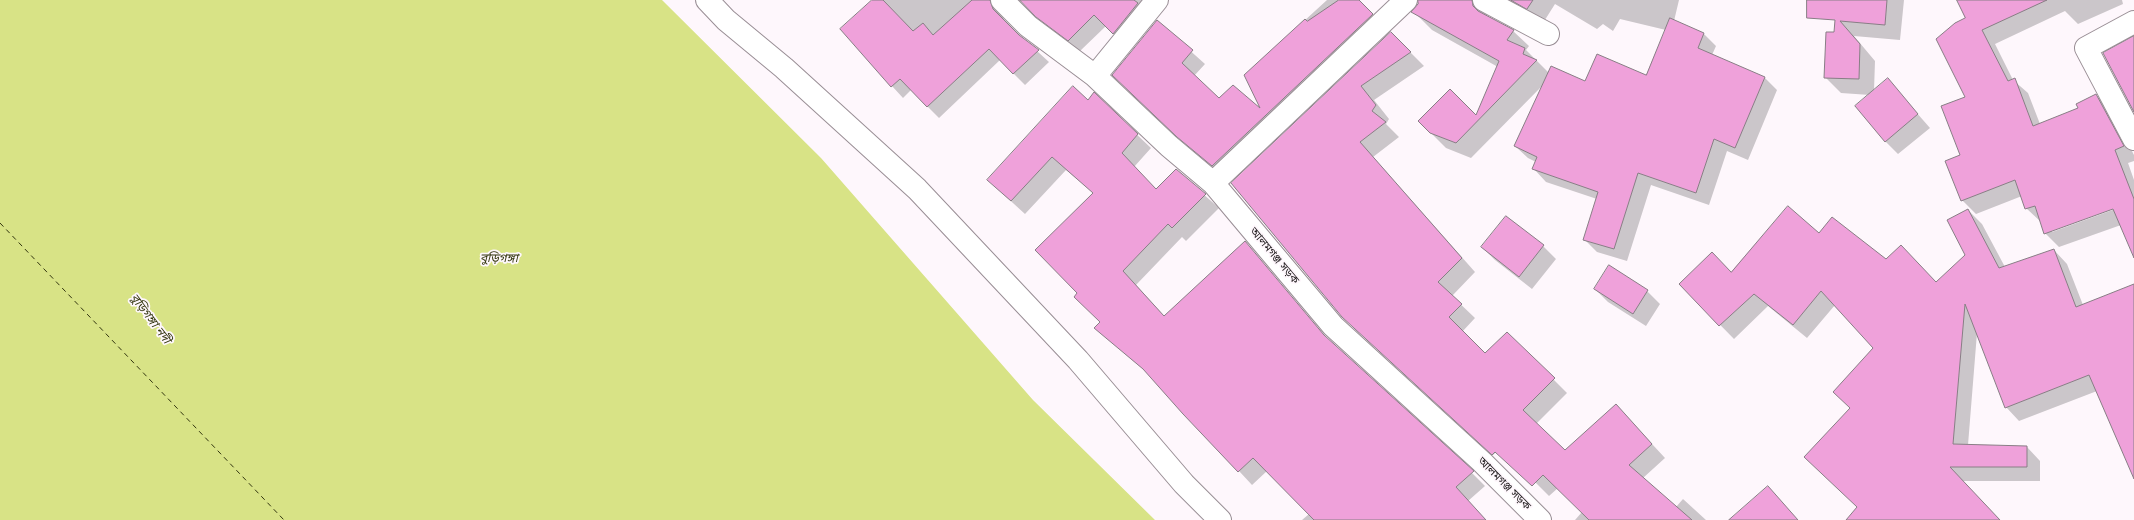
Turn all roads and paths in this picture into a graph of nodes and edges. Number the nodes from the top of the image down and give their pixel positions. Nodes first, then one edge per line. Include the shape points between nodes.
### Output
1 (707, 0) edge
2 (1002, 0) edge
3 (1157, 0) edge
4 (1406, 0) edge
5 (1484, 0) edge
6 (2134, 22) edge
7 (1548, 34) dead end
8 (1095, 76) junction
9 (2134, 139) edge
10 (1213, 183) junction
11 (1220, 520) edge
12 (1540, 520) edge

1 - 11 street via 726,20 784,68 918,189 1078,360 1184,484
2 - 8 street, আলমগঞ্জ সড়ক via 1028,26
3 - 8 street
4 - 10 street
5 - 7 street
6 - 9 street via 2086,48
8 - 10 street, আলমগঞ্জ সড়ক via 1169,146
10 - 12 street, আলমগঞ্জ সড়ক via 1333,326 1482,462

